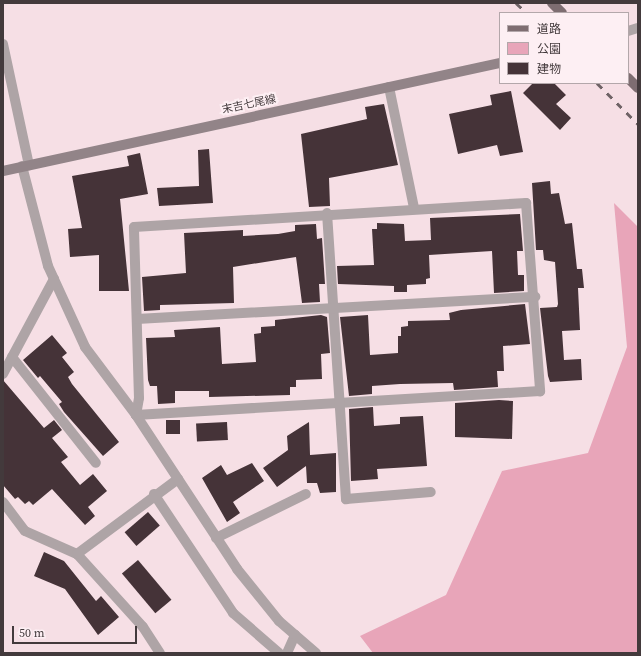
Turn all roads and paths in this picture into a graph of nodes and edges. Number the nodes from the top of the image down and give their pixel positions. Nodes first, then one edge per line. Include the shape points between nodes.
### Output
1 (552, 3) edge
2 (561, 12) edge
3 (3, 44) edge
4 (499, 63) edge
5 (629, 79) edge
6 (389, 87) junction
7 (638, 88) edge
8 (25, 166) junction
9 (3, 171) edge
10 (414, 208) junction
11 (327, 213) junction
12 (54, 279) junction
13 (535, 297) junction
14 (333, 308) junction
15 (137, 319) junction
16 (12, 357) junction
17 (3, 374) edge
18 (341, 404) junction
19 (136, 415) junction
20 (96, 463) dead end
21 (178, 479) junction
22 (431, 492) dead end
23 (154, 494) junction
24 (306, 494) dead end
25 (3, 502) edge
26 (216, 538) junction
27 (77, 554) junction
28 (295, 635) junction
29 (160, 653) edge
30 (279, 653) edge
31 (287, 653) edge
32 (316, 653) edge

1 - 2 main road
3 - 8 street
4 - 6 main road, 末吉七尾線
5 - 7 main road
6 - 8 main road, 末吉七尾線
6 - 10 street
8 - 9 main road, 末吉七尾線
8 - 12 street
10 - 11 street
10 - 13 street via 526,203
11 - 14 street
11 - 15 street via 134,227
12 - 16 street
12 - 19 street via 86,347
13 - 14 street
13 - 18 street via 540,391
14 - 15 street
14 - 18 street
15 - 19 street via 139,398
16 - 17 street
16 - 20 street
18 - 19 street
18 - 22 street via 346,499
19 - 21 street
21 - 23 street
21 - 26 street
23 - 27 street
23 - 30 street via 233,613
24 - 26 street
25 - 27 street via 25,531
26 - 28 street via 236,569
27 - 29 street via 143,627
28 - 31 street
28 - 32 street

